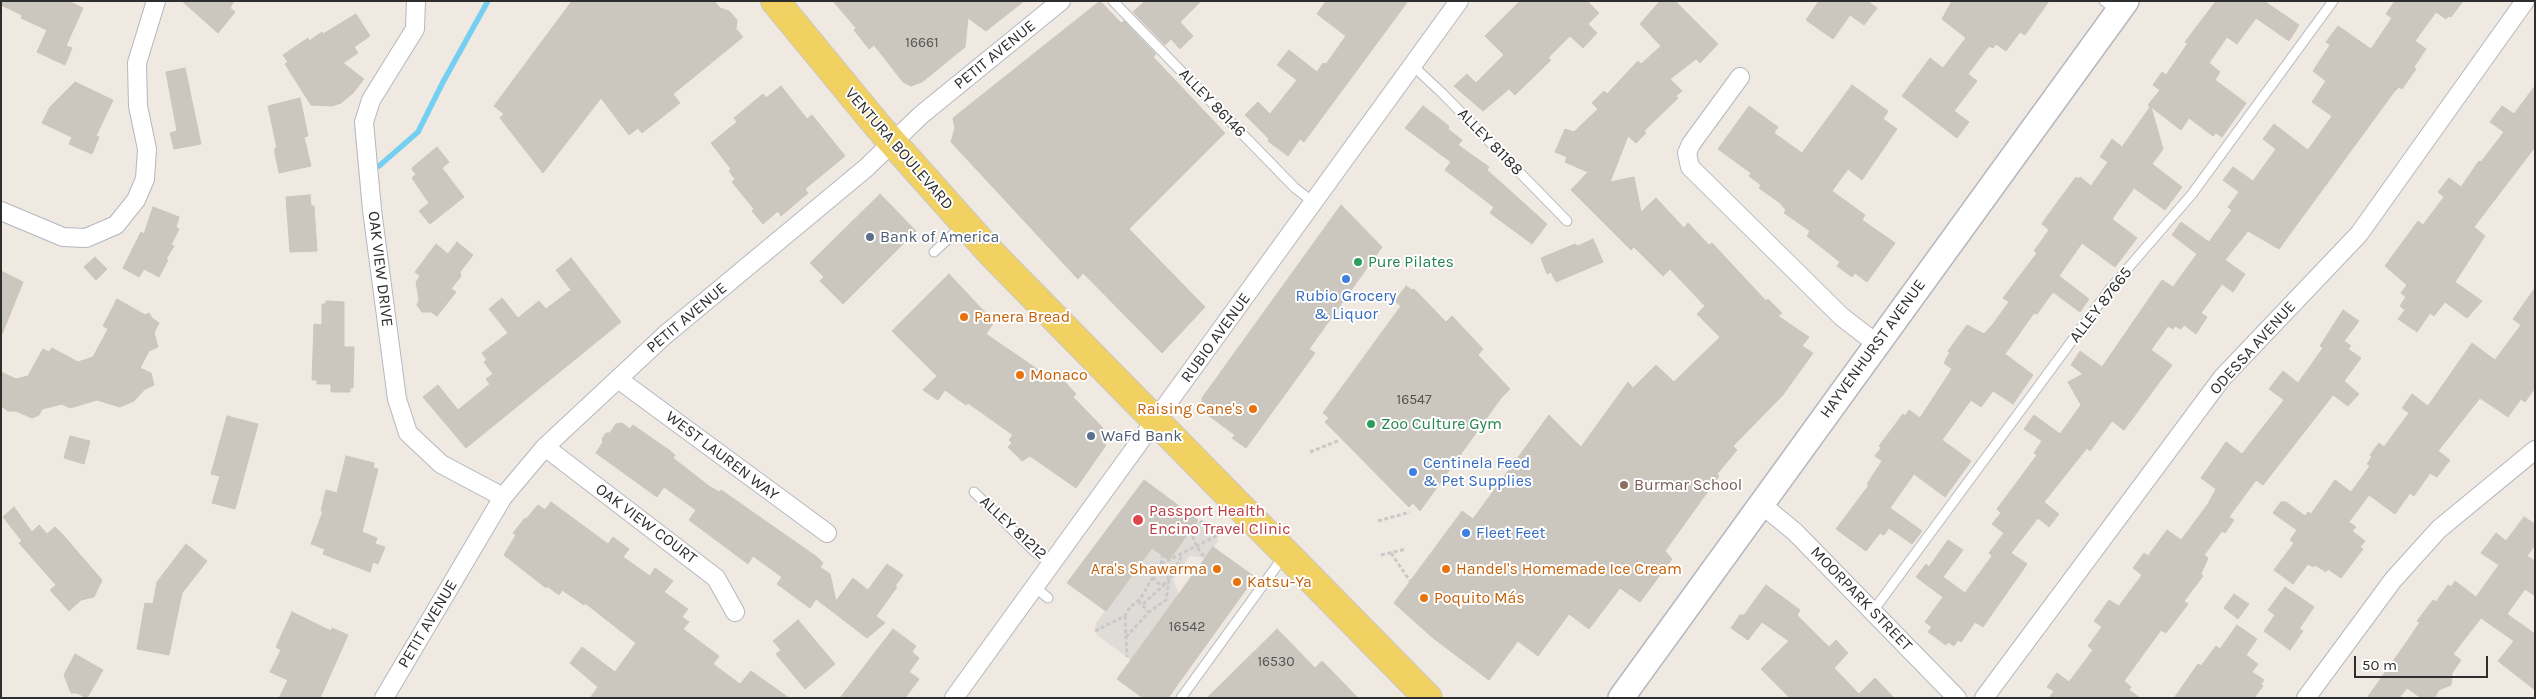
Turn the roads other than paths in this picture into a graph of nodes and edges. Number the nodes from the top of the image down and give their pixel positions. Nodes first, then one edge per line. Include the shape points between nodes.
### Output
1 (156, 1) edge
2 (416, 1) edge
3 (775, 1) edge
4 (1062, 1) edge
5 (1114, 1) edge
6 (1458, 1) edge
7 (2333, 1) edge
8 (2525, 1) edge
9 (2116, 5) edge
10 (1412, 65) junction
11 (1740, 77) dead end
12 (892, 142) junction
13 (1313, 202) junction
14 (1, 211) edge
15 (1567, 221) dead end
16 (964, 224) junction
17 (934, 252) dead end
18 (1877, 344) junction
19 (618, 379) junction
20 (1156, 420) junction
21 (545, 447) junction
22 (2535, 450) edge
23 (974, 492) dead end
24 (503, 497) junction
25 (1761, 504) junction
26 (826, 534) dead end
27 (1286, 553) junction
28 (1051, 564) junction
29 (735, 612) dead end
30 (1872, 612) junction
31 (384, 698) edge
32 (954, 698) edge
33 (1181, 698) edge
34 (1428, 698) edge
35 (1621, 698) edge
36 (1957, 698) edge
37 (1984, 698) edge
38 (2306, 698) edge

1 - 14 street via 137,63 138,106 147,149 144,179 136,200 116,225 86,238 64,238
2 - 24 street, OAK VIEW DRIVE via 415,29 371,100 364,122 372,210 397,398 408,433 441,464
3 - 12 main road, VENTURA BOULEVARD
4 - 12 street, PETIT AVENUE
5 - 13 lane, ALLEY 86146 via 1295,188
6 - 10 street, RUBIO AVENUE
7 - 30 lane, ALLEY 87665 via 2192,194 2110,289
8 - 37 street, ODESSA AVENUE via 2358,234 2222,378
9 - 18 main road, HAYVENHURST AVENUE
10 - 13 street, RUBIO AVENUE
10 - 15 lane, ALLEY 81188
11 - 18 street via 1691,144 1687,160 1696,174 1842,318
12 - 16 main road, VENTURA BOULEVARD
12 - 19 street, PETIT AVENUE via 866,168 665,335
13 - 20 street, RUBIO AVENUE
16 - 17 lane
16 - 20 main road, VENTURA BOULEVARD
18 - 25 main road, HAYVENHURST AVENUE
19 - 21 street, PETIT AVENUE
19 - 26 street, WEST LAUREN WAY
20 - 27 main road, VENTURA BOULEVARD
20 - 28 street, RUBIO AVENUE
21 - 24 street, PETIT AVENUE
21 - 29 street, OAK VIEW COURT via 716,578
22 - 38 street via 2439,529 2392,580
23 - 28 lane, ALLEY 81212
24 - 31 street, PETIT AVENUE
25 - 30 street, MOORPARK STREET via 1795,532
25 - 35 main road, HAYVENHURST AVENUE
27 - 33 lane
27 - 34 main road, VENTURA BOULEVARD
28 - 32 street, RUBIO AVENUE via 1042,592
30 - 36 street, MOORPARK STREET

